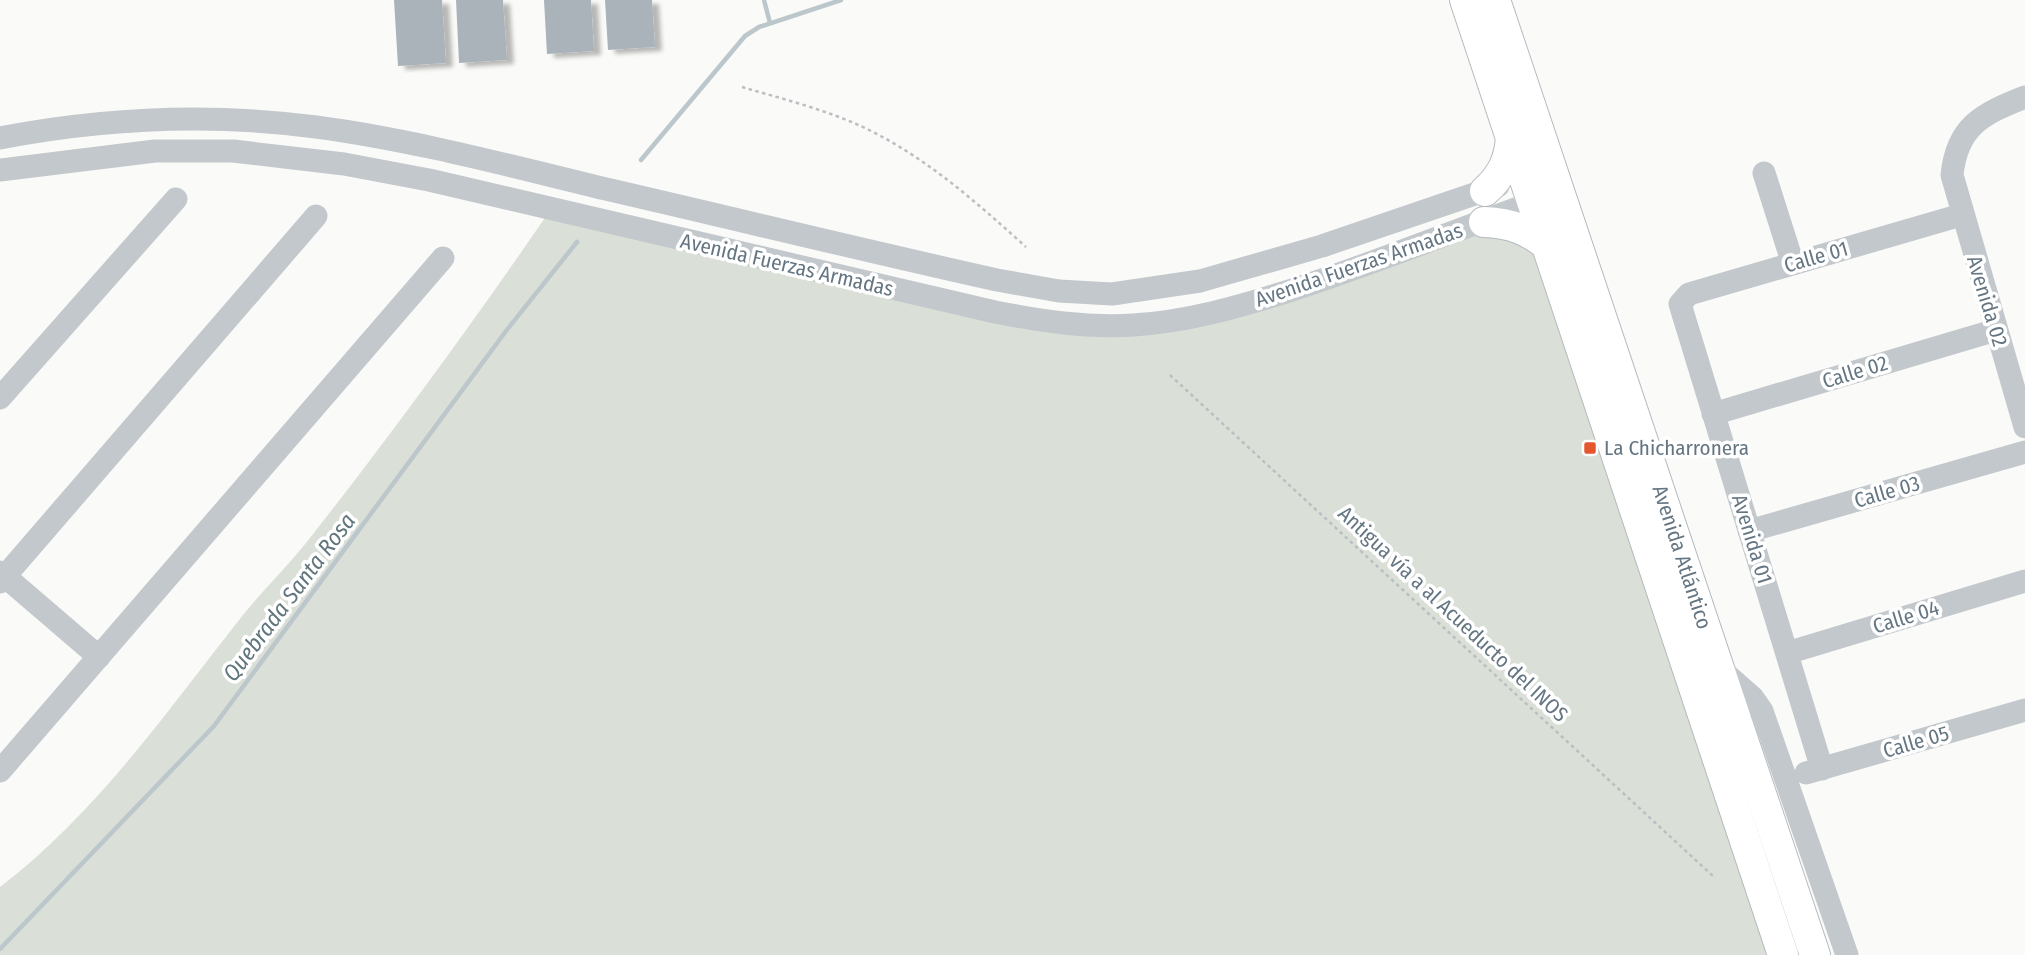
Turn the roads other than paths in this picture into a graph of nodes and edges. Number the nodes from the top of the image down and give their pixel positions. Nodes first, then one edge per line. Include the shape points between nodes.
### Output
1 (1465, 0) edge
2 (1494, 0) edge
3 (2025, 97) edge
4 (1511, 136) junction
5 (0, 138) edge
6 (0, 170) edge
7 (1764, 173) dead end
8 (1542, 185) junction
9 (1486, 191) junction
10 (176, 199) dead end
11 (1961, 215) junction
12 (316, 216) dead end
13 (1484, 222) junction
14 (1549, 247) junction
15 (443, 258) dead end
16 (1793, 264) junction
17 (1681, 308) joint
18 (1996, 330) junction
19 (0, 398) edge
20 (1713, 414) junction
21 (2025, 427) edge
22 (2025, 452) edge
23 (1749, 531) junction
24 (2, 577) edge
25 (2025, 581) edge
26 (1787, 653) junction
27 (99, 657) junction
28 (1720, 669) junction
29 (2025, 710) edge
30 (1808, 723) junction
31 (1772, 732) junction
32 (0, 771) edge
33 (1814, 771) joint
34 (1783, 955) edge
35 (1815, 955) edge
36 (1847, 955) edge

1 - 4 main road, Avenida Atlántico
2 - 8 main road, Avenida Atlántico
3 - 11 street, Avenida 02 via 1970,125 1960,140 1952,175
4 - 8 main road, Avenida Atlántico
4 - 9 main road via 1507,160
5 - 9 street, Avenida Fuerzas Armadas via 82,124 166,119 324,128 456,153 997,280 1086,293 1141,292 1200,281
6 - 13 street, Avenida Fuerzas Armadas via 155,151 233,151 301,158 429,180 995,312 1104,326 1160,323 1236,307
7 - 16 street
8 - 9 street, Avenida Fuerzas Armadas
8 - 13 street, Avenida Fuerzas Armadas
8 - 14 main road, Avenida Atlántico
8 - 28 main road, Avenida Atlántico
10 - 19 street
11 - 16 street, Calle 01
11 - 18 street, Avenida 02
12 - 24 street
13 - 14 main road via 1513,225
14 - 34 main road, Avenida Atlántico
15 - 27 street
16 - 17 street, Calle 01 via 1689,294
17 - 20 street, Avenida 01
18 - 20 street, Calle 02
18 - 21 street, Avenida 02
20 - 23 street, Avenida 01
22 - 23 street, Calle 03
23 - 26 street, Avenida 01
24 - 27 street
25 - 26 street, Calle 04
26 - 30 street, Avenida 01
27 - 32 street
28 - 31 street via 1753,698
28 - 35 main road, Avenida Atlántico
29 - 33 street, Calle 05
30 - 31 street
30 - 33 street, Avenida 01
31 - 36 street

